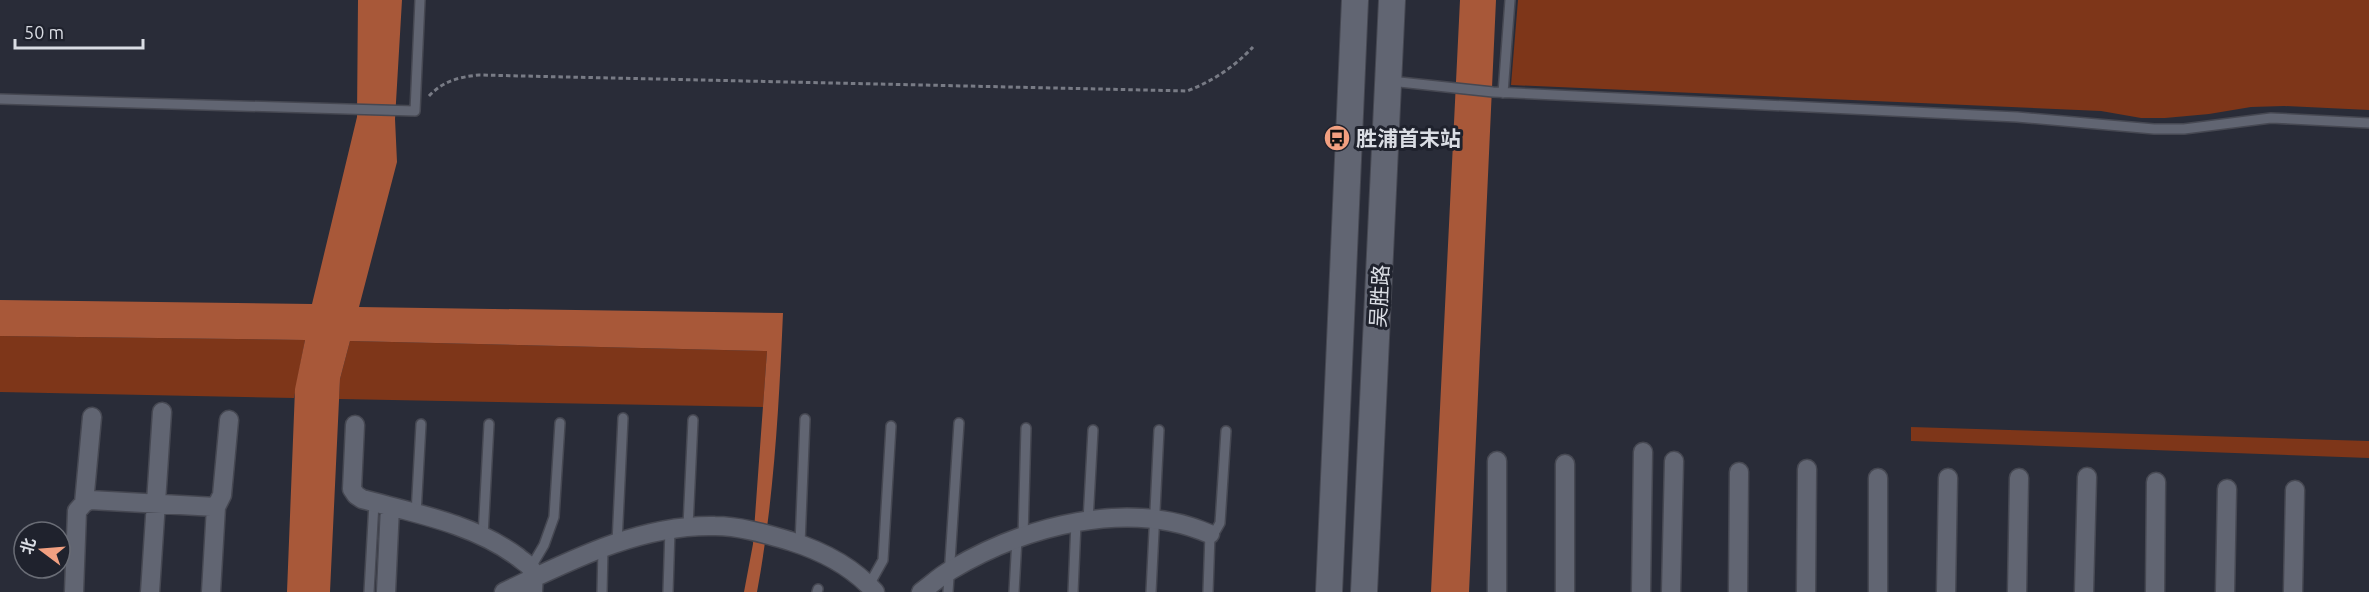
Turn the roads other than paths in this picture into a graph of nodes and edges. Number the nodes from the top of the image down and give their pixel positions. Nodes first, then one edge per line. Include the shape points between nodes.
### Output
1 (420, 0) edge
2 (1355, 0) edge
3 (1392, 0) edge
4 (1510, 0) edge
5 (1389, 81) junction
6 (1498, 92) junction
7 (0, 99) edge
8 (2369, 123) edge
9 (162, 412) dead end
10 (92, 417) dead end
11 (623, 418) dead end
12 (806, 419) dead end
13 (229, 420) dead end
14 (693, 420) dead end
15 (560, 423) dead end
16 (958, 423) dead end
17 (356, 424) dead end
18 (421, 424) dead end
19 (489, 424) dead end
20 (891, 426) dead end
21 (1026, 428) dead end
22 (1093, 430) dead end
23 (1159, 430) dead end
24 (1226, 431) dead end
25 (1643, 452) dead end
26 (1497, 461) dead end
27 (1674, 461) dead end
28 (1565, 464) dead end
29 (1808, 469) dead end
30 (1739, 472) dead end
31 (1878, 477) dead end
32 (2087, 477) dead end
33 (1948, 478) dead end
34 (2019, 478) dead end
35 (2156, 482) dead end
36 (2227, 489) dead end
37 (2295, 490) dead end
38 (84, 503) junction
39 (154, 504) junction
40 (382, 505) junction
41 (216, 507) junction
42 (416, 514) junction
43 (1156, 520) junction
44 (1082, 522) junction
45 (679, 528) junction
46 (1210, 534) junction
47 (483, 536) junction
48 (1020, 538) junction
49 (800, 544) junction
50 (610, 545) junction
51 (950, 570) junction
52 (532, 579) edge
53 (872, 588) edge
54 (74, 592) edge
55 (150, 592) edge
56 (211, 592) edge
57 (369, 592) edge
58 (386, 592) edge
59 (504, 592) edge
60 (602, 592) edge
61 (668, 592) edge
62 (921, 592) edge
63 (948, 592) edge
64 (1014, 592) edge
65 (1073, 592) edge
66 (1151, 592) edge
67 (1208, 592) edge
68 (1329, 592) edge
69 (1364, 592) edge
70 (1497, 592) edge
71 (1565, 592) edge
72 (1641, 592) edge
73 (1671, 592) edge
74 (1738, 592) edge
75 (1806, 592) edge
76 (1878, 592) edge
77 (1946, 592) edge
78 (2017, 592) edge
79 (2084, 592) edge
80 (2155, 592) edge
81 (2225, 592) edge
82 (2293, 592) edge

1 - 7 lane via 416,111
2 - 68 main road, 吴胜路
3 - 5 main road, 吴胜路
4 - 6 lane
5 - 6 lane
5 - 69 main road, 吴胜路
6 - 8 lane via 2017,117 2154,129 2271,118
9 - 39 street
10 - 38 street
11 - 50 lane
12 - 49 lane
13 - 41 street via 222,495
14 - 45 lane
15 - 52 lane via 554,517
16 - 51 lane
17 - 40 street via 352,489 362,499
18 - 42 lane
19 - 47 lane
20 - 53 lane via 883,560
21 - 48 lane
22 - 44 lane
23 - 43 lane
24 - 46 lane via 1220,523
25 - 72 street
26 - 70 street
27 - 73 street
28 - 71 street
29 - 75 street
30 - 74 street
31 - 76 street
32 - 79 street
33 - 77 street
34 - 78 street
35 - 80 street
36 - 81 street
37 - 82 street
38 - 39 street via 90,500
38 - 54 street via 77,511
39 - 41 street
39 - 55 street
40 - 42 street
40 - 57 lane
40 - 58 street
41 - 56 street
42 - 47 street
43 - 44 street via 1114,518
43 - 46 street via 1191,525
43 - 66 lane
44 - 48 street
44 - 65 lane
45 - 49 street via 716,526
45 - 50 street via 650,532
45 - 61 lane
46 - 67 lane
47 - 52 street via 509,551
48 - 51 street
48 - 64 lane
49 - 53 street via 840,562
50 - 52 street
50 - 60 lane
51 - 62 street
51 - 63 lane
52 - 59 street

